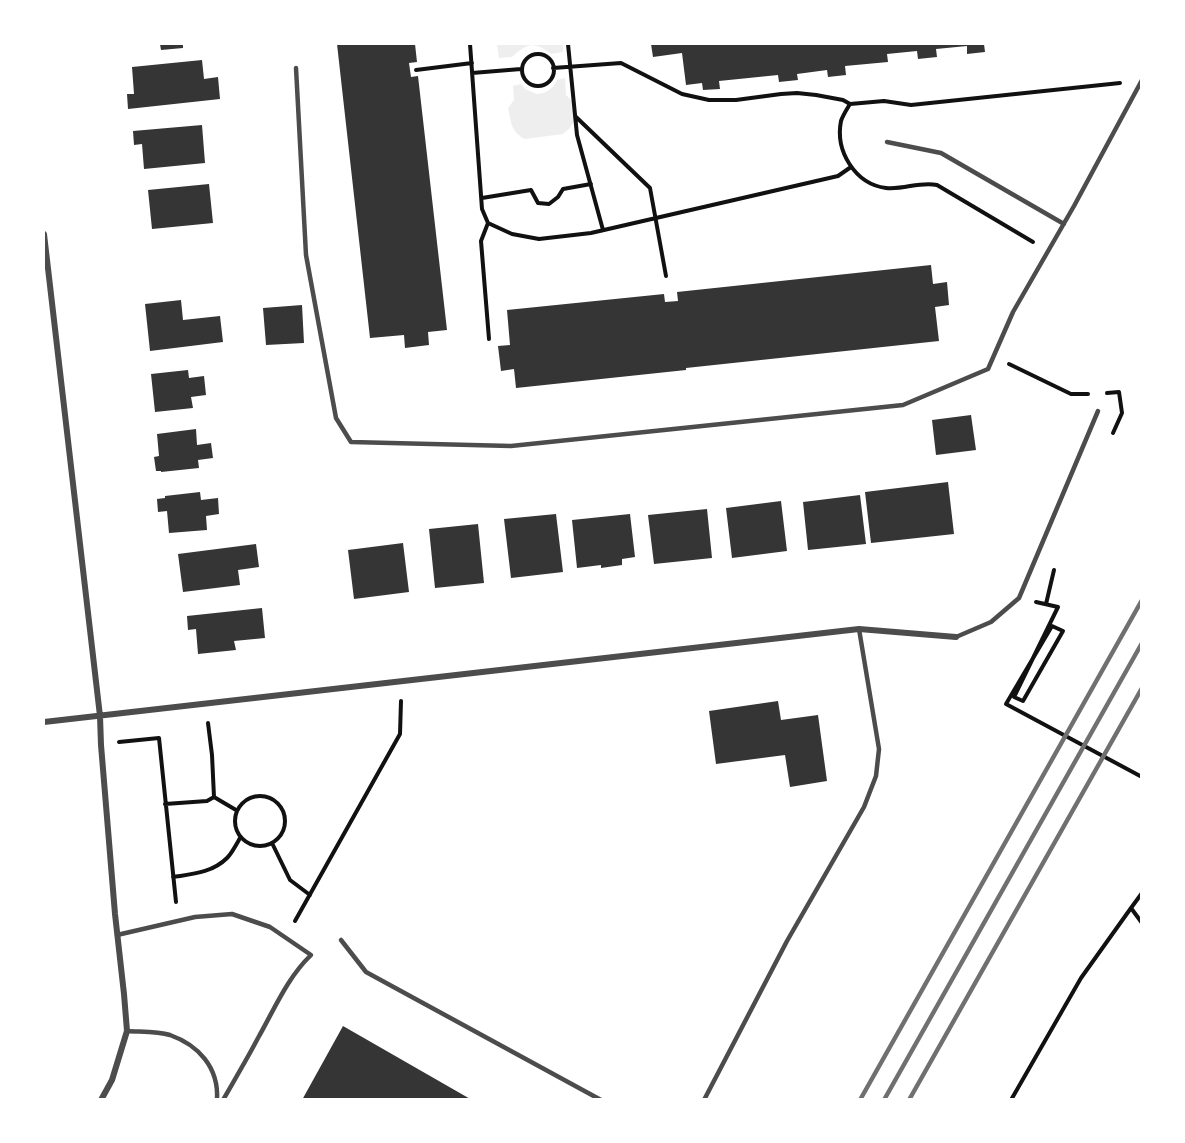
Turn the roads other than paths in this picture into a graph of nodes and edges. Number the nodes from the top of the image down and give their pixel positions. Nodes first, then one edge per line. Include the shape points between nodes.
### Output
1 (296, 68) dead end
2 (1142, 80) edge
3 (887, 142) dead end
4 (1064, 224) junction
5 (44, 234) edge
6 (1098, 411) dead end
7 (859, 629) junction
8 (956, 637) joint
9 (100, 717) junction
10 (44, 722) edge
11 (117, 935) junction
12 (341, 940) dead end
13 (127, 1031) junction
14 (100, 1100) edge
15 (217, 1100) edge
16 (223, 1100) edge
17 (601, 1100) edge
18 (704, 1100) edge

1 - 4 lane via 306,255 336,418 351,442 511,446 903,405 988,369 1013,312
2 - 4 lane
3 - 4 lane via 941,153
5 - 9 street
6 - 8 lane via 1019,598 991,622
7 - 8 street
7 - 9 street
7 - 18 lane via 879,749 876,776 864,807 787,941
9 - 10 street
9 - 11 street
11 - 13 street
11 - 16 lane via 195,917 232,914 270,927 311,955 285,990
12 - 17 lane via 366,972
13 - 14 street via 112,1080
13 - 15 lane via 168,1034 194,1047 215,1077

